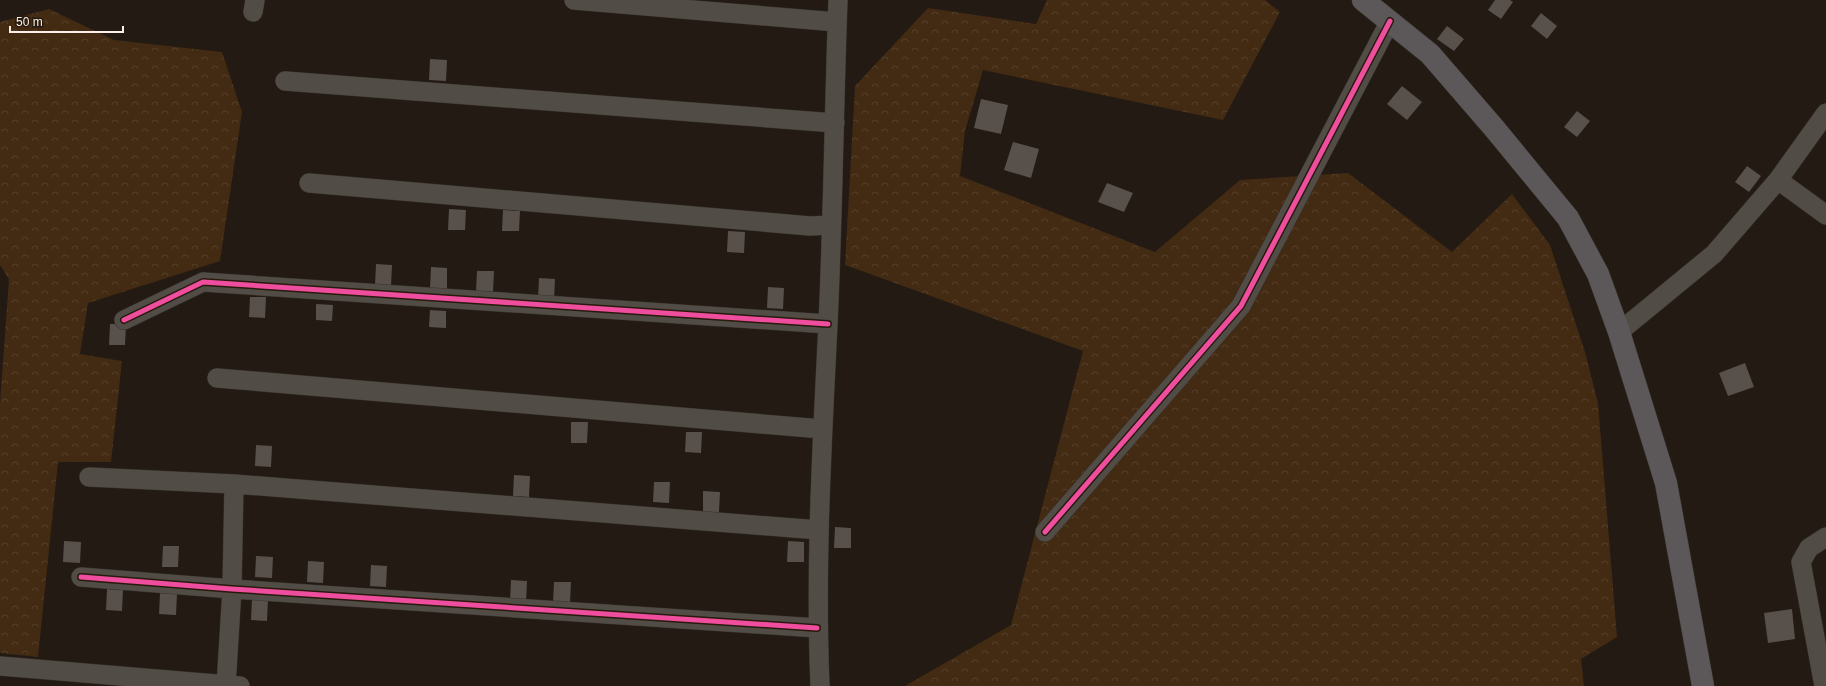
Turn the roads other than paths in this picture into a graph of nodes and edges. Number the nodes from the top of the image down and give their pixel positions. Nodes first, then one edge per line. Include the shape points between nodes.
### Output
1 (574, 0) edge
2 (838, 0) edge
3 (1363, 0) edge
4 (1390, 21) junction
5 (837, 22) junction
6 (285, 81) dead end
7 (1826, 113) edge
8 (835, 123) junction
9 (1778, 180) junction
10 (309, 183) dead end
11 (1826, 215) edge
12 (831, 225) junction
13 (124, 320) dead end
14 (828, 324) junction
15 (1618, 332) junction
16 (217, 378) dead end
17 (822, 429) junction
18 (89, 476) dead end
19 (234, 484) junction
20 (819, 530) junction
21 (1045, 532) dead end
22 (1826, 536) edge
23 (81, 577) dead end
24 (232, 589) junction
25 (817, 628) junction
26 (0, 666) edge
27 (231, 686) edge
28 (820, 686) edge
29 (1703, 686) edge
30 (1824, 686) edge

1 - 5 street
2 - 5 street
3 - 4 main road
4 - 15 main road via 1430,54 1568,218 1598,274
4 - 21 street via 1241,306
5 - 8 street
6 - 8 street
7 - 9 street
8 - 12 street
9 - 11 street
9 - 15 street via 1714,254
10 - 12 street via 802,226
12 - 14 street
13 - 14 street via 203,282
14 - 17 street
15 - 29 main road via 1666,482
16 - 17 street
17 - 20 street
18 - 19 street
19 - 20 street
19 - 24 street
20 - 25 street
22 - 30 street via 1809,548 1801,562
23 - 24 street
24 - 25 street
24 - 27 street
25 - 28 street
26 - 27 street

